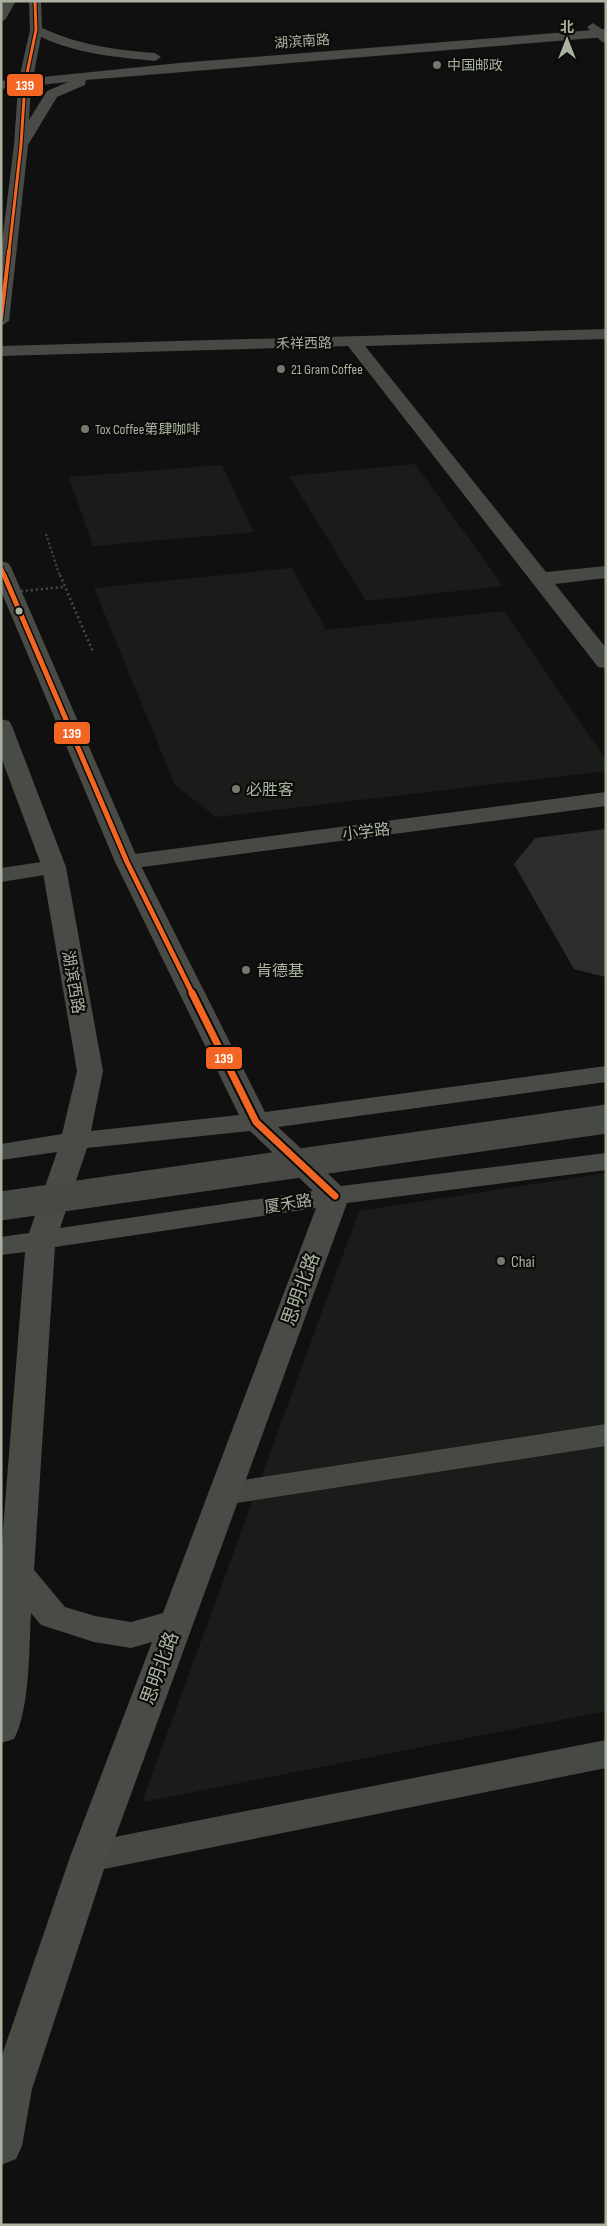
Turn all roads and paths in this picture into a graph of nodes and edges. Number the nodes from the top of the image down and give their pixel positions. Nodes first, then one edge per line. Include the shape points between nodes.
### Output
1 (10, 1) edge
2 (35, 1) edge
3 (606, 16) edge
4 (1, 17) edge
5 (36, 30) junction
6 (600, 31) edge
7 (242, 49) dead end
8 (167, 58) junction
9 (46, 66) dead end
10 (64, 66) dead end
11 (23, 68) junction
12 (96, 76) junction
13 (25, 83) junction
14 (1, 85) edge
15 (21, 146) junction
16 (1, 164) edge
17 (16, 187) junction
18 (1, 321) edge
19 (606, 334) edge
20 (353, 342) junction
21 (1, 351) edge
22 (46, 534) dead end
23 (1, 567) edge
24 (606, 572) edge
25 (541, 579) junction
26 (64, 587) junction
27 (1, 593) edge
28 (92, 652) dead end
29 (606, 662) edge
30 (1, 726) edge
31 (606, 799) edge
32 (127, 862) junction
33 (54, 867) junction
34 (1, 875) edge
35 (606, 1074) edge
36 (606, 1119) edge
37 (256, 1122) junction
38 (76, 1141) junction
39 (1, 1152) edge
40 (606, 1161) edge
41 (334, 1196) junction
42 (1, 1206) edge
43 (41, 1240) junction
44 (1, 1246) edge
45 (606, 1435) edge
46 (224, 1494) junction
47 (16, 1572) junction
48 (176, 1622) junction
49 (5, 1680) edge
50 (1, 1729) edge
51 (606, 1754) edge
52 (89, 1857) junction
53 (1, 2146) edge

1 - 4 main road
2 - 5 main road
3 - 6 main road
5 - 8 main road via 62,43 88,50
5 - 11 main road
6 - 8 main road, 湖滨南路
6 - 12 main road via 384,62 178,67
7 - 8 main road
8 - 10 main road, 湖滨南路
9 - 11 main road
11 - 13 main road
12 - 13 main road
12 - 15 main road via 52,94
13 - 14 main road
13 - 15 main road
15 - 17 main road
16 - 17 main road
17 - 18 main road
19 - 20 street, 禾祥西路
20 - 21 street, 禾祥西路
20 - 25 street
22 - 26 path
23 - 32 main road
24 - 25 street
25 - 29 street
26 - 27 path, bridge
26 - 28 path
30 - 33 main road, 湖滨西路
31 - 32 street, 小学路
32 - 37 main road
33 - 34 street
33 - 38 main road, 湖滨西路 via 90,1071
35 - 37 main road
36 - 42 street, bridge
37 - 38 main road
37 - 41 main road
38 - 39 main road
38 - 43 main road, 湖滨西路
40 - 41 main road, 厦禾路
41 - 43 main road, 厦禾路
41 - 46 main road, 思明北路
43 - 44 main road, 厦禾路
43 - 47 main road
45 - 46 street
46 - 48 main road, 思明北路
47 - 48 main road via 53,1616 94,1629 130,1635
47 - 49 main road
48 - 52 main road, 思明北路
49 - 50 main road
51 - 52 street
52 - 53 main road, 思明北路 via 11,2090

